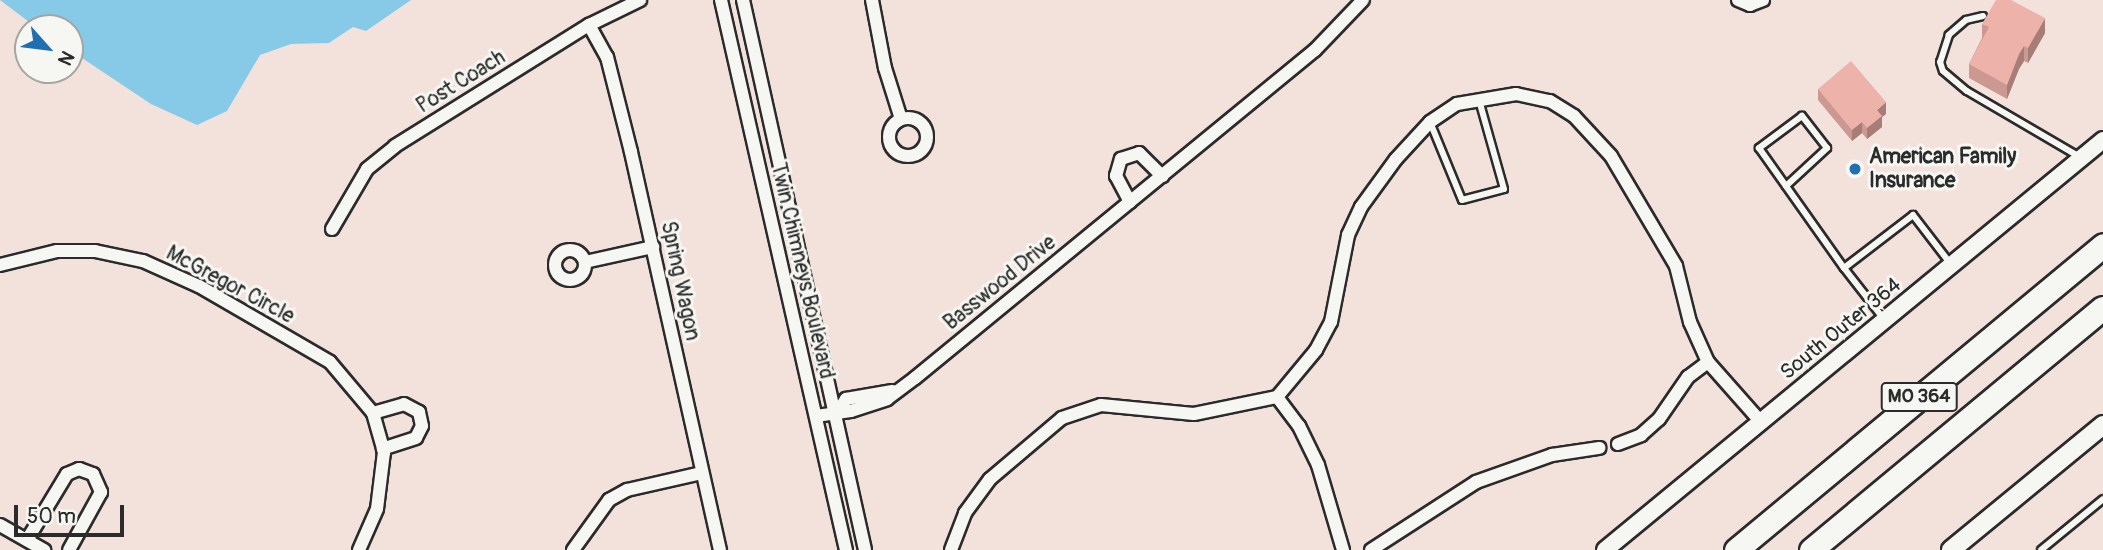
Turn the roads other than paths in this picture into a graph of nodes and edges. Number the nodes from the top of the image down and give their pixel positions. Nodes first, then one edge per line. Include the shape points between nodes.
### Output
1 (640, 0) edge
2 (721, 0) edge
3 (743, 0) edge
4 (872, 0) edge
5 (1363, 0) edge
6 (1738, 0) edge
7 (1763, 0) edge
8 (1983, 16) edge
9 (590, 25) junction
10 (1478, 99) junction
11 (901, 119) dead end
12 (1430, 122) junction
13 (2103, 139) edge
14 (2081, 158) junction
15 (1162, 176) junction
16 (1786, 186) junction
17 (1130, 202) junction
18 (332, 229) dead end
19 (2103, 245) edge
20 (653, 247) junction
21 (585, 262) dead end
22 (0, 265) edge
23 (1952, 265) junction
24 (1844, 268) junction
25 (2103, 308) edge
26 (1884, 320) junction
27 (1708, 362) junction
28 (1277, 397) junction
29 (838, 410) junction
30 (373, 413) junction
31 (816, 416) junction
32 (1761, 422) junction
33 (2103, 425) edge
34 (1618, 444) dead end
35 (1599, 448) dead end
36 (383, 449) junction
37 (701, 473) junction
38 (2103, 499) edge
39 (0, 526) edge
40 (27, 540) junction
41 (44, 550) edge
42 (69, 550) edge
43 (359, 550) edge
44 (573, 550) edge
45 (720, 550) edge
46 (846, 550) edge
47 (865, 550) edge
48 (951, 550) edge
49 (1343, 550) edge
50 (1371, 550) edge
51 (1605, 550) edge
52 (1736, 550) edge
53 (1811, 550) edge
54 (1951, 550) edge
55 (2041, 550) edge

1 - 9 street, Post Coach
2 - 31 street, Twin Chimneys Boulevard
3 - 29 street, Twin Chimneys Boulevard
4 - 11 street
5 - 15 street, Basswood Drive via 1315,50
6 - 7 street via 1750,5
8 - 14 lane via 1966,20 1949,35 1940,62 1943,71 1967,91
9 - 18 street, Post Coach via 367,169
9 - 20 street, Spring Wagon via 607,57
10 - 12 street via 1457,104
10 - 12 lane via 1504,189 1462,200
10 - 27 street via 1516,94 1550,101 1594,133 1664,242
12 - 28 street via 1361,207 1348,235 1331,321 1316,350
13 - 14 street, South Outer 364
14 - 23 street, South Outer 364
15 - 17 street, Basswood Drive
15 - 17 street via 1139,153 1121,159 1116,176
16 - 16 lane via 1759,148 1802,116 1827,148
16 - 24 lane
17 - 29 street, Basswood Drive via 887,399 851,411
19 - 52 highway, MO 364
20 - 21 street
20 - 37 street, Spring Wagon
22 - 30 street, McGregor Circle via 57,251 95,251 143,261 199,286 330,362
23 - 24 lane via 1913,215
23 - 26 street, South Outer 364
24 - 26 lane
25 - 53 highway, MO 364
26 - 32 street, South Outer 364
27 - 32 street
27 - 34 street via 1688,377 1659,419 1641,435
28 - 48 street via 1194,414 1101,405 1062,418 990,479 965,513
28 - 49 street via 1299,426 1318,465
29 - 31 street, Basswood Drive
29 - 47 street, Twin Chimneys Boulevard
30 - 36 street, McGregor Circle
30 - 36 street via 404,404 419,412 422,426 416,438
31 - 46 street, Twin Chimneys Boulevard
32 - 51 street, South Outer 364
33 - 54 main road
35 - 50 street via 1552,455 1476,482
36 - 43 street, McGregor Circle via 377,509
37 - 44 street via 627,490 609,500
37 - 45 street, Spring Wagon
38 - 55 lane
39 - 40 street
40 - 41 street
40 - 42 street via 67,474 79,469 93,474 101,492

